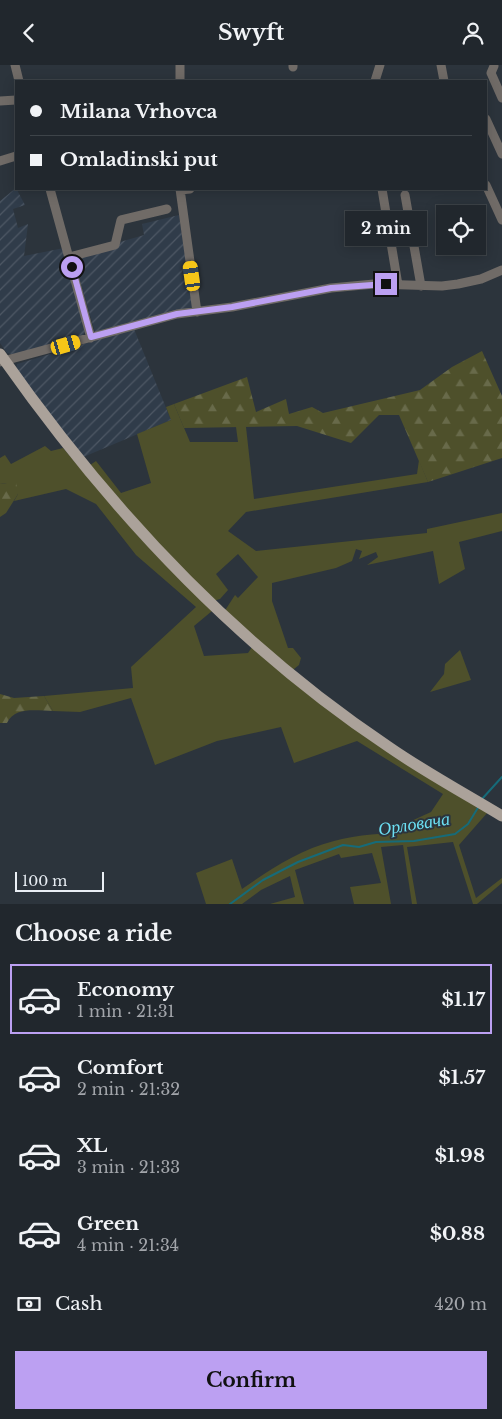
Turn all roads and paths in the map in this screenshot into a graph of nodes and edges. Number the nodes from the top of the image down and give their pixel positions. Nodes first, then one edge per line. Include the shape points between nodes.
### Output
1 (15, 65) edge
2 (180, 65) edge
3 (380, 65) edge
4 (442, 65) edge
5 (494, 66) edge
6 (18, 80) edge
7 (180, 80) edge
8 (375, 80) edge
9 (444, 80) edge
10 (502, 97) edge
11 (15, 100) edge
12 (0, 101) edge
13 (487, 121) edge
14 (502, 154) edge
15 (15, 155) edge
16 (0, 161) edge
17 (487, 187) edge
18 (50, 190) edge
19 (180, 190) edge
20 (382, 190) edge
21 (405, 195) dead end
22 (168, 209) dead end
23 (502, 220) edge
24 (69, 257) junction
25 (502, 270) edge
26 (398, 285) junction
27 (421, 286) junction
28 (197, 313) junction
29 (91, 337) junction
30 (1, 359) edge
31 (497, 813) edge

1 - 6 street
2 - 7 street
3 - 8 street
4 - 9 street
5 - 10 street via 491,73
11 - 12 street
13 - 14 street
15 - 16 street
17 - 23 street
18 - 24 street
19 - 28 street
20 - 26 street
21 - 27 street
22 - 24 street via 125,218 120,223 115,245
24 - 29 street
25 - 27 street via 472,282
26 - 27 street
26 - 28 street via 331,288
28 - 29 street via 157,319
29 - 30 street
30 - 31 main road via 89,474 204,598 284,669 389,748

